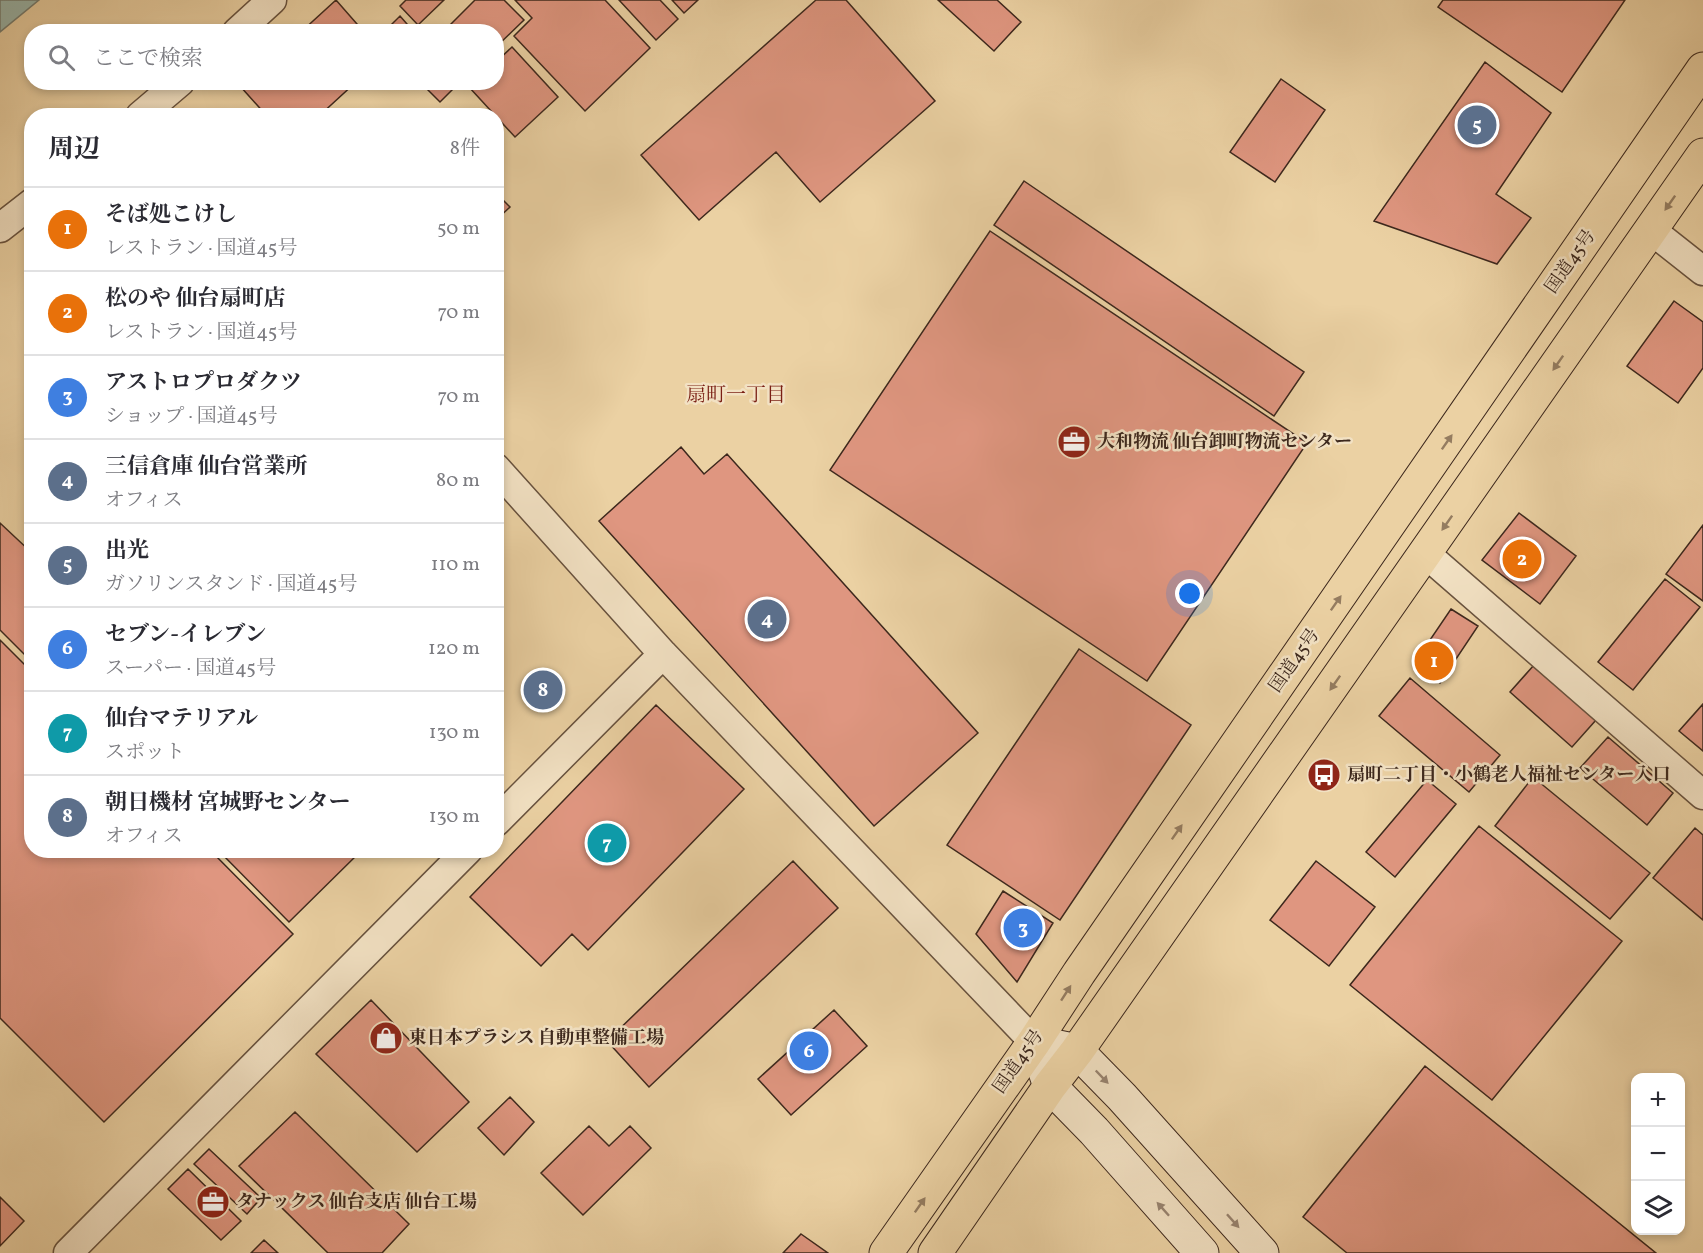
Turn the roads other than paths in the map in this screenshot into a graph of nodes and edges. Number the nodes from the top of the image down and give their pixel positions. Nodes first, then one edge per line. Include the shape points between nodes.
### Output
1 (272, 0) edge
2 (246, 24) edge
3 (1703, 69) edge
4 (174, 98) edge
5 (155, 108) edge
6 (1703, 155) edge
7 (24, 209) edge
8 (0, 228) edge
9 (1651, 230) junction
10 (1703, 271) edge
11 (504, 477) edge
12 (1426, 554) junction
13 (663, 654) junction
14 (1703, 795) edge
15 (504, 814) edge
16 (460, 858) edge
17 (1034, 1042) junction
18 (1077, 1051) junction
19 (1050, 1086) junction
20 (68, 1253) edge
21 (886, 1253) edge
22 (936, 1253) edge
23 (1202, 1253) edge
24 (1262, 1253) edge

1 - 2 street
17 -> 3 highway, 国道45号
4 - 5 street
6 -> 9 highway
7 - 8 street
9 - 10 street
9 -> 12 highway
11 - 13 street
12 - 14 street
12 -> 18 highway
13 - 15 street
13 - 17 street
16 - 20 street
17 - 18 street
17 - 19 street
21 -> 17 highway, 国道45号
18 - 19 highway
18 -> 24 street
19 - 22 highway
23 -> 19 street

